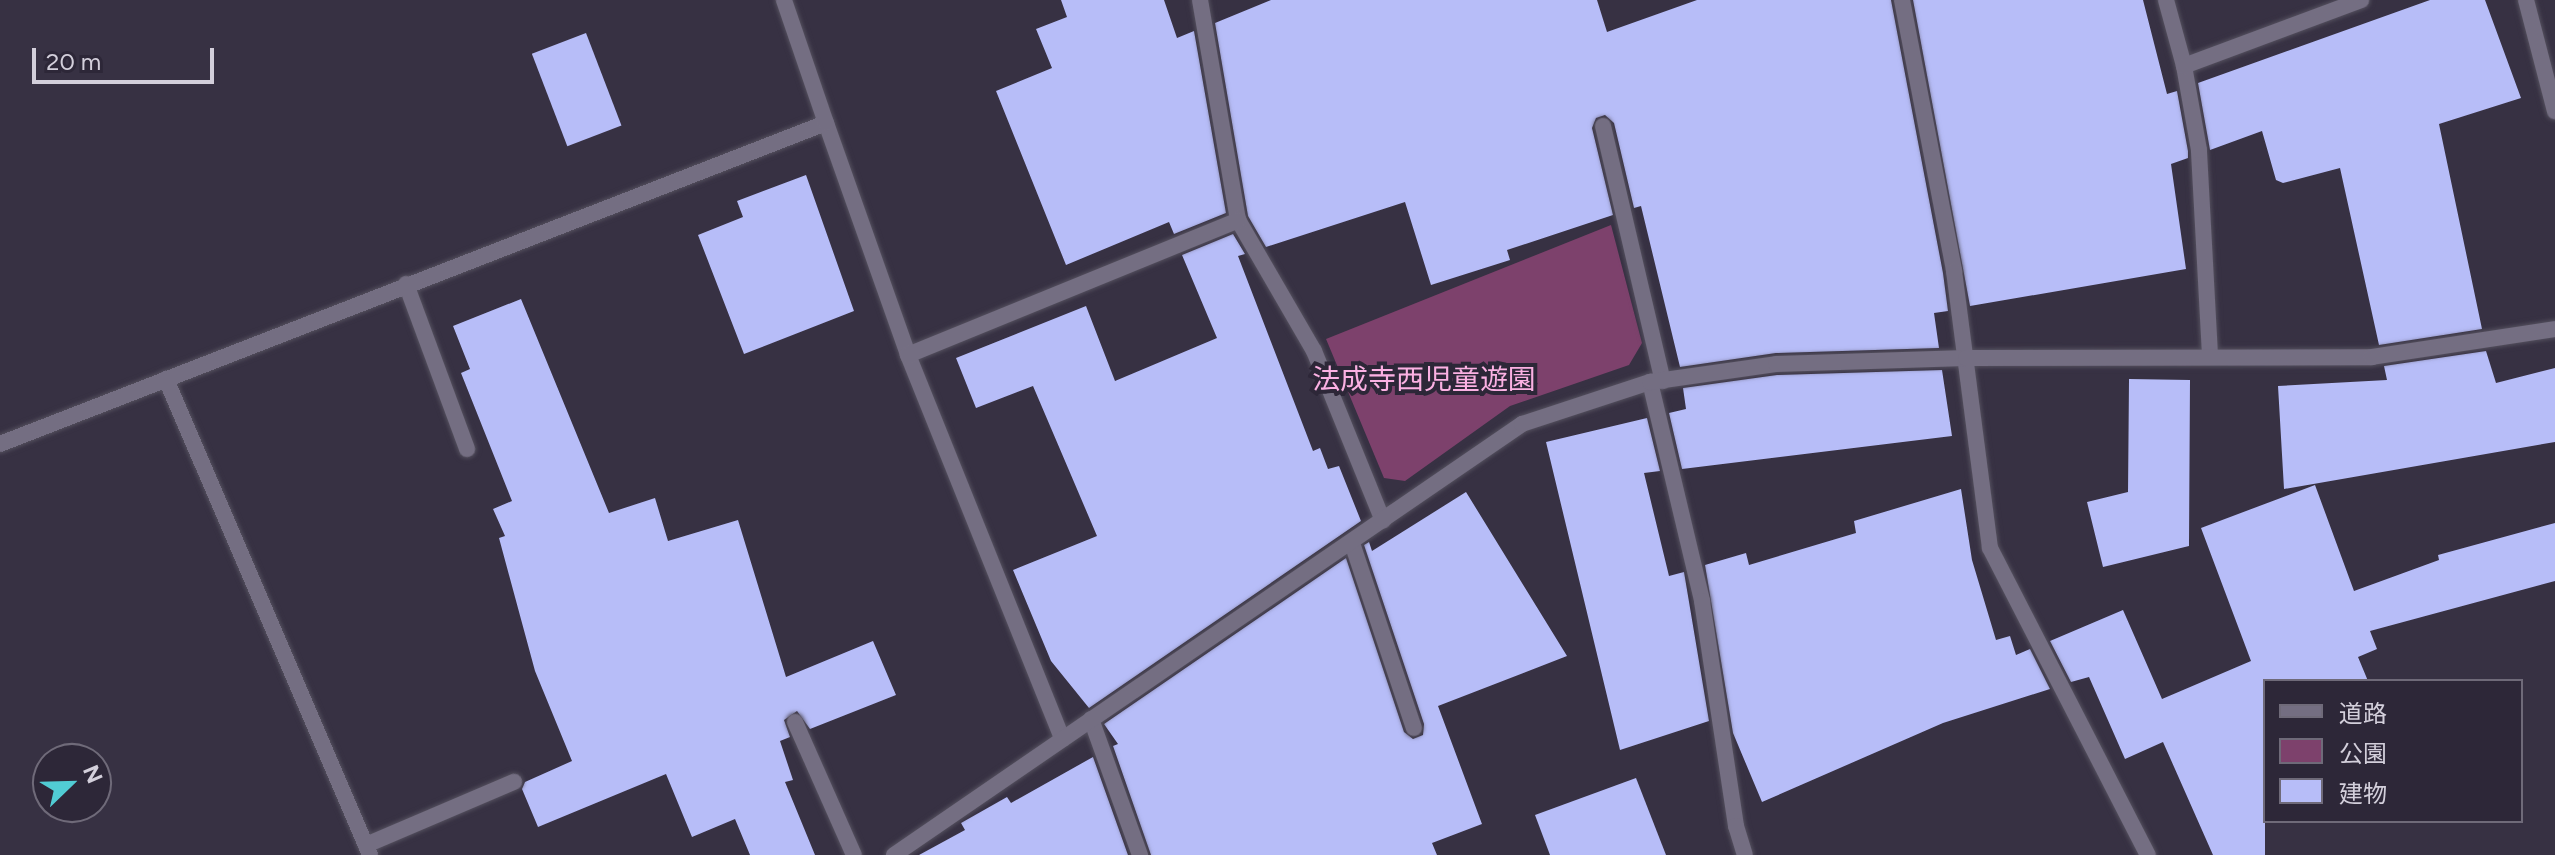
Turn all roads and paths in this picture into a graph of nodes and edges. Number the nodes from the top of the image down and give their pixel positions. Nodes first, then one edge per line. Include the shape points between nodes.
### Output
1 (784, 0) edge
2 (1902, 0) edge
3 (2166, 0) edge
4 (2361, 0) edge
5 (2526, 0) edge
6 (1202, 1) edge
7 (2184, 66) junction
8 (2555, 111) edge
9 (826, 123) junction
10 (1603, 126) dead end
11 (1238, 220) junction
12 (406, 284) junction
13 (2555, 329) edge
14 (908, 355) junction
15 (2210, 355) junction
16 (1966, 358) junction
17 (166, 379) junction
18 (1656, 382) junction
19 (0, 444) edge
20 (467, 449) dead end
21 (1383, 521) junction
22 (1352, 543) junction
23 (1091, 719) junction
24 (795, 722) dead end
25 (1414, 728) dead end
26 (1062, 739) junction
27 (514, 782) dead end
28 (368, 850) edge
29 (854, 855) edge
30 (894, 855) edge
31 (1140, 855) edge
32 (1745, 855) edge
33 (2148, 855) edge

1 - 9 street
2 - 16 street
3 - 7 street
4 - 7 street
5 - 8 street
6 - 11 street
7 - 15 street via 2199,150
9 - 12 street
9 - 14 street
10 - 18 street
11 - 14 street
11 - 21 street via 1314,351
12 - 17 street
12 - 20 street
13 - 15 street via 2372,357
14 - 26 street
15 - 16 street
16 - 18 street via 1776,364
16 - 33 street via 1990,548
17 - 19 street
17 - 28 street
18 - 21 street via 1522,424
18 - 32 street via 1702,601 1736,826
21 - 22 street
22 - 23 street
22 - 25 street
23 - 26 street
23 - 31 street
24 - 29 street
26 - 30 street
27 - 28 street

